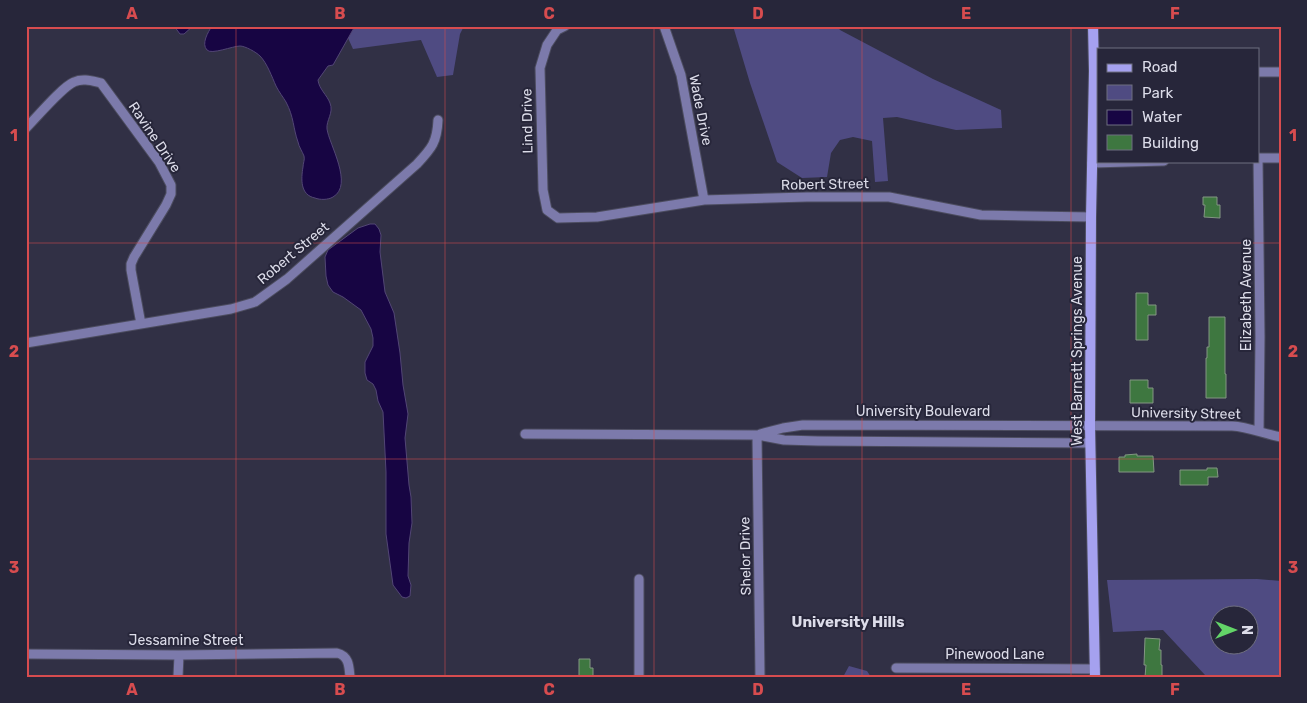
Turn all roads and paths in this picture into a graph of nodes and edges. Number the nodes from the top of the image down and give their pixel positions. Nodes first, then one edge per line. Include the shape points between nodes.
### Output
1 (565, 26) edge
2 (664, 26) edge
3 (1094, 26) edge
4 (1096, 72) edge
5 (1260, 72) edge
6 (1281, 72) edge
7 (438, 120) dead end
8 (26, 128) edge
9 (1260, 158) edge
10 (1281, 158) edge
11 (1128, 162) edge
12 (1258, 162) edge
13 (1092, 163) junction
14 (704, 200) junction
15 (1091, 217) junction
16 (558, 218) joint
17 (141, 324) junction
18 (26, 343) edge
19 (1090, 426) junction
20 (1259, 431) junction
21 (525, 434) dead end
22 (757, 435) junction
23 (1281, 437) edge
24 (1090, 442) junction
25 (638, 579) dead end
26 (26, 654) edge
27 (178, 654) junction
28 (896, 668) dead end
29 (1095, 673) edge
30 (178, 677) edge
31 (350, 677) edge
32 (639, 677) edge
33 (760, 677) edge

1 - 16 street, Lind Drive via 557,30 547,45 540,68 543,190 547,210
2 - 14 street, Wade Drive via 681,75
3 - 4 street, West Barnett Springs Avenue
4 - 13 street, West Barnett Springs Avenue
5 - 6 street
7 - 17 street, Robert Street via 435,141 417,164 287,279 255,302
8 - 17 street, Ravine Drive via 73,82 101,82 159,162 171,185 171,194 131,264
9 - 10 street
11 - 13 street
12 - 20 street, Elizabeth Avenue
13 - 15 street, West Barnett Springs Avenue
14 - 15 street, Robert Street via 889,197 981,215
14 - 16 street, Robert Street via 597,217
15 - 19 street, West Barnett Springs Avenue
17 - 18 street, Robert Street
19 - 20 street, University Street via 1242,426
19 - 22 street, University Boulevard via 803,425
19 - 24 street, West Barnett Springs Avenue
20 - 23 street, University Street
21 - 22 street, University Boulevard
22 - 24 street, University Boulevard via 818,441
22 - 33 street, Shelor Drive
24 - 29 street, West Barnett Springs Avenue
25 - 32 street
26 - 27 street, Jessamine Street
27 - 30 street
27 - 31 street, Jessamine Street via 342,654 346,657
28 - 29 street, Pinewood Lane

